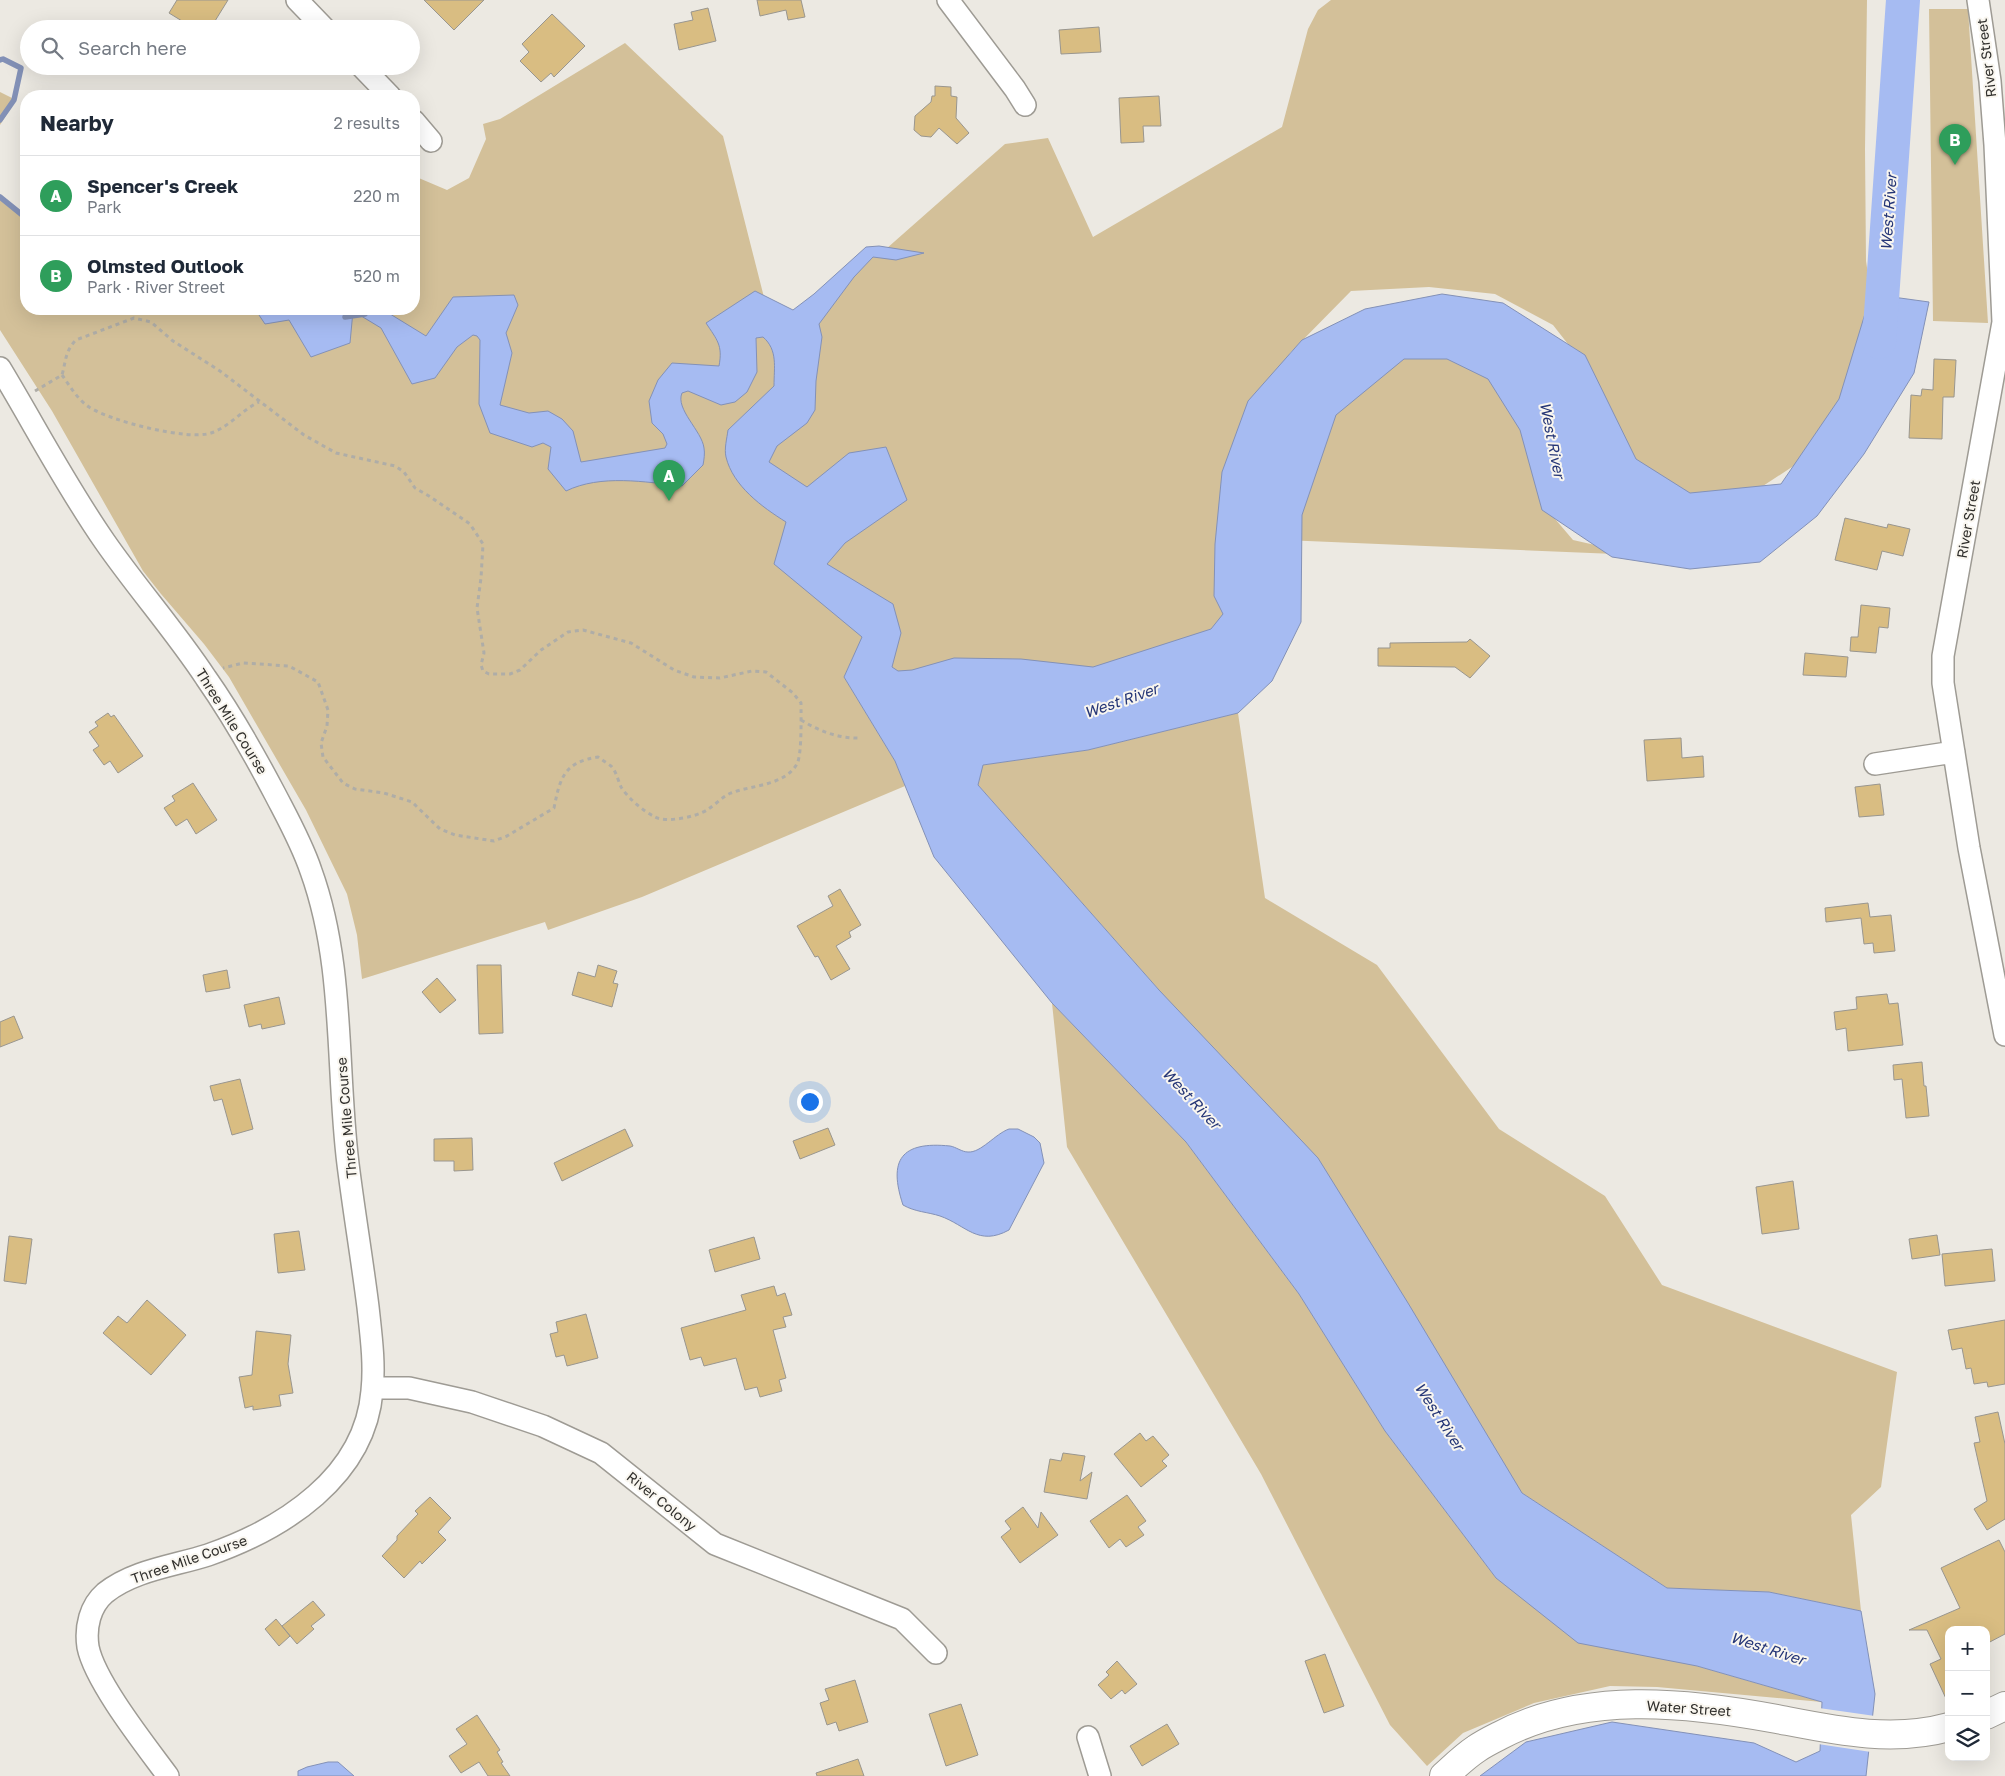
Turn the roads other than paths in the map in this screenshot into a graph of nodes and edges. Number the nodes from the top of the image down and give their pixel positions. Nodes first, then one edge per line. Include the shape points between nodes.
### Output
1 (297, 0) edge
2 (948, 0) edge
3 (1978, 0) edge
4 (316, 20) edge
5 (370, 75) edge
6 (384, 90) edge
7 (1024, 105) dead end
8 (420, 128) edge
9 (431, 141) dead end
10 (2002, 215) edge
11 (0, 368) edge
12 (1954, 752) junction
13 (1875, 764) dead end
14 (2005, 1035) edge
15 (373, 1388) junction
16 (936, 1653) dead end
17 (2005, 1706) edge
18 (1990, 1713) edge
19 (1945, 1728) edge
20 (1088, 1737) dead end
21 (168, 1776) edge
22 (1100, 1776) edge
23 (1444, 1776) edge

1 - 4 street
2 - 7 street via 1016,89
3 - 10 street, River Street via 1990,81
5 - 6 street
8 - 9 street
10 - 12 street, River Street via 2003,322 1943,656 1944,700
11 - 15 street, Three Mile Course via 106,544 206,677 257,759 312,872 329,935 348,1160 372,1342
12 - 13 street
12 - 14 street, River Street
15 - 16 street, River Colony via 410,1388 472,1402 543,1426 601,1452 716,1544 902,1619
15 - 21 street, Three Mile Course via 369,1417 360,1440 350,1458 311,1500 289,1517 244,1540 206,1556 124,1582 107,1592 90,1614 87,1630 89,1653 112,1696
17 - 18 main road
19 - 23 main road, Water Street via 1922,1733 1859,1734 1683,1705 1620,1706 1543,1718 1508,1731 1476,1748
20 - 22 street

